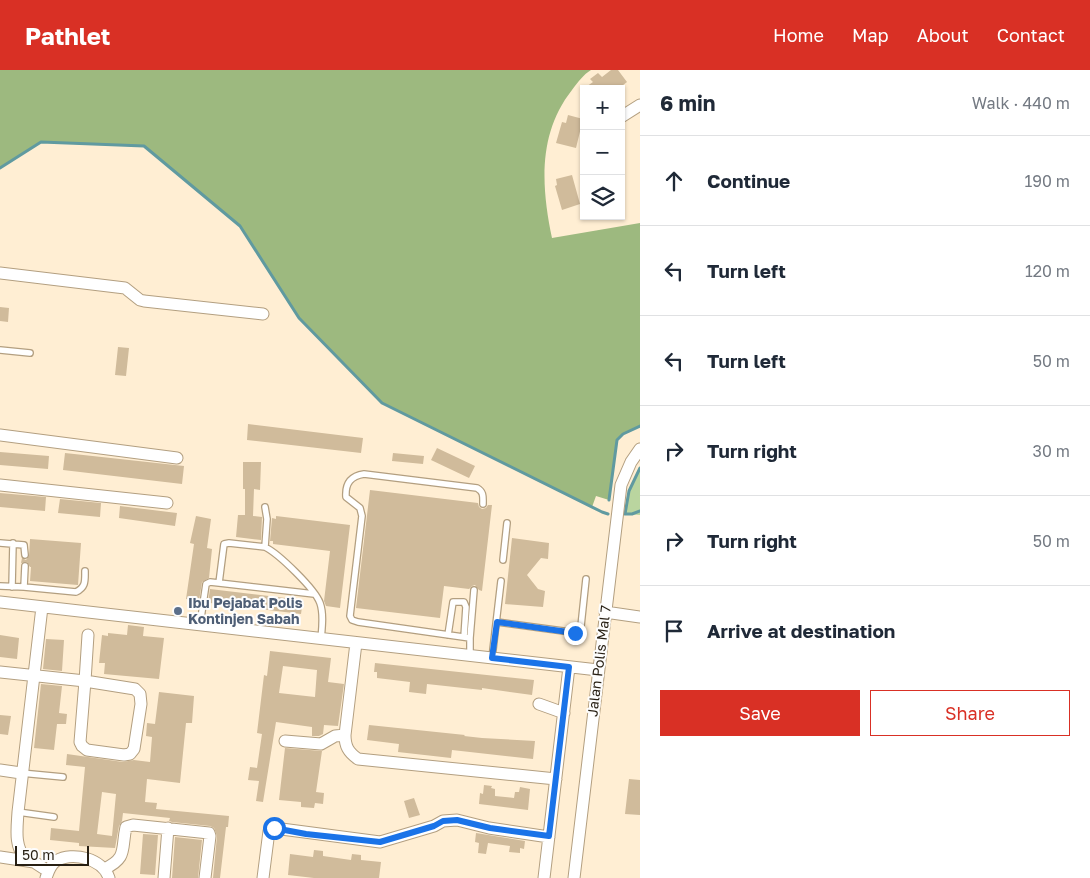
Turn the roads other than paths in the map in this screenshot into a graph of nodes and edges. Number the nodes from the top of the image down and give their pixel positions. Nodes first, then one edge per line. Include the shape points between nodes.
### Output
1 (640, 105) edge
2 (625, 114) edge
3 (0, 273) edge
4 (263, 314) dead end
5 (0, 350) edge
6 (30, 353) dead end
7 (0, 435) edge
8 (640, 449) edge
9 (177, 458) dead end
10 (0, 485) edge
11 (167, 503) dead end
12 (483, 504) dead end
13 (265, 507) dead end
14 (507, 523) dead end
15 (0, 543) edge
16 (13, 543) junction
17 (265, 547) junction
18 (25, 555) dead end
19 (503, 560) dead end
20 (25, 566) dead end
21 (85, 571) dead end
22 (586, 580) dead end
23 (501, 581) dead end
24 (219, 583) junction
25 (0, 586) edge
26 (12, 587) junction
27 (24, 588) junction
28 (474, 590) dead end
29 (314, 594) junction
30 (0, 602) edge
31 (42, 607) junction
32 (605, 612) junction
33 (640, 617) edge
34 (497, 622) junction
35 (200, 625) junction
36 (88, 635) dead end
37 (448, 635) junction
38 (467, 638) junction
39 (321, 639) junction
40 (356, 643) junction
41 (470, 656) junction
42 (492, 658) junction
43 (569, 667) junction
44 (598, 670) junction
45 (0, 672) edge
46 (32, 676) junction
47 (85, 680) junction
48 (540, 704) dead end
49 (564, 713) junction
50 (345, 735) junction
51 (285, 740) dead end
52 (0, 770) edge
53 (22, 773) junction
54 (63, 777) dead end
55 (556, 780) junction
56 (18, 812) junction
57 (54, 817) dead end
58 (168, 828) junction
59 (549, 836) junction
60 (0, 857) edge
61 (26, 860) junction
62 (107, 873) edge
63 (47, 875) edge
64 (164, 878) edge
65 (205, 878) edge
66 (263, 878) edge
67 (544, 878) edge
68 (574, 878) edge

1 - 2 street
3 - 4 street via 125,288 144,301
5 - 6 lane
7 - 9 street
8 - 32 street, Jalan Polis Mal 7 via 621,485
10 - 11 street
12 - 37 lane via 483,495 477,488 364,474 350,480 346,488 346,497 360,508 362,516 352,620
13 - 17 lane
14 - 19 lane
15 - 16 lane
16 - 18 lane via 24,545
16 - 26 lane
17 - 24 lane via 224,544
17 - 29 lane via 278,556
20 - 27 lane
21 - 27 lane via 85,584 76,592
22 - 34 lane via 578,632
23 - 34 lane
24 - 29 lane
24 - 35 lane via 206,584
25 - 26 lane
26 - 27 lane
28 - 38 lane
29 - 39 lane via 321,605
30 - 31 street
31 - 35 street
31 - 46 street
32 - 33 street
32 - 44 street, Jalan Polis Mal 7
34 - 42 lane
35 - 39 street
36 - 47 street
37 - 38 lane
37 - 38 lane via 453,602 464,602
38 - 41 lane
39 - 40 street
40 - 41 street
40 - 50 street
41 - 42 street
42 - 43 street
43 - 44 street
43 - 49 street
44 - 68 street, Jalan Polis Mal 7
45 - 46 street
46 - 47 street
46 - 53 street
47 - 47 street via 82,746 87,750 124,756 130,754 134,749 141,704 138,691
48 - 49 street
49 - 55 street
50 - 51 street via 335,736 321,744
50 - 55 street via 346,747 358,759
52 - 53 street
53 - 54 lane
53 - 56 street
55 - 59 street
56 - 57 lane
56 - 61 street via 17,843
58 - 62 street via 128,826 122,855
58 - 64 street
58 - 65 street via 210,834
59 - 66 street via 457,820 443,821 380,842 274,828 269,831
59 - 67 street
60 - 61 street
61 - 63 street via 41,865
62 - 63 street via 95,862 82,857 57,860

